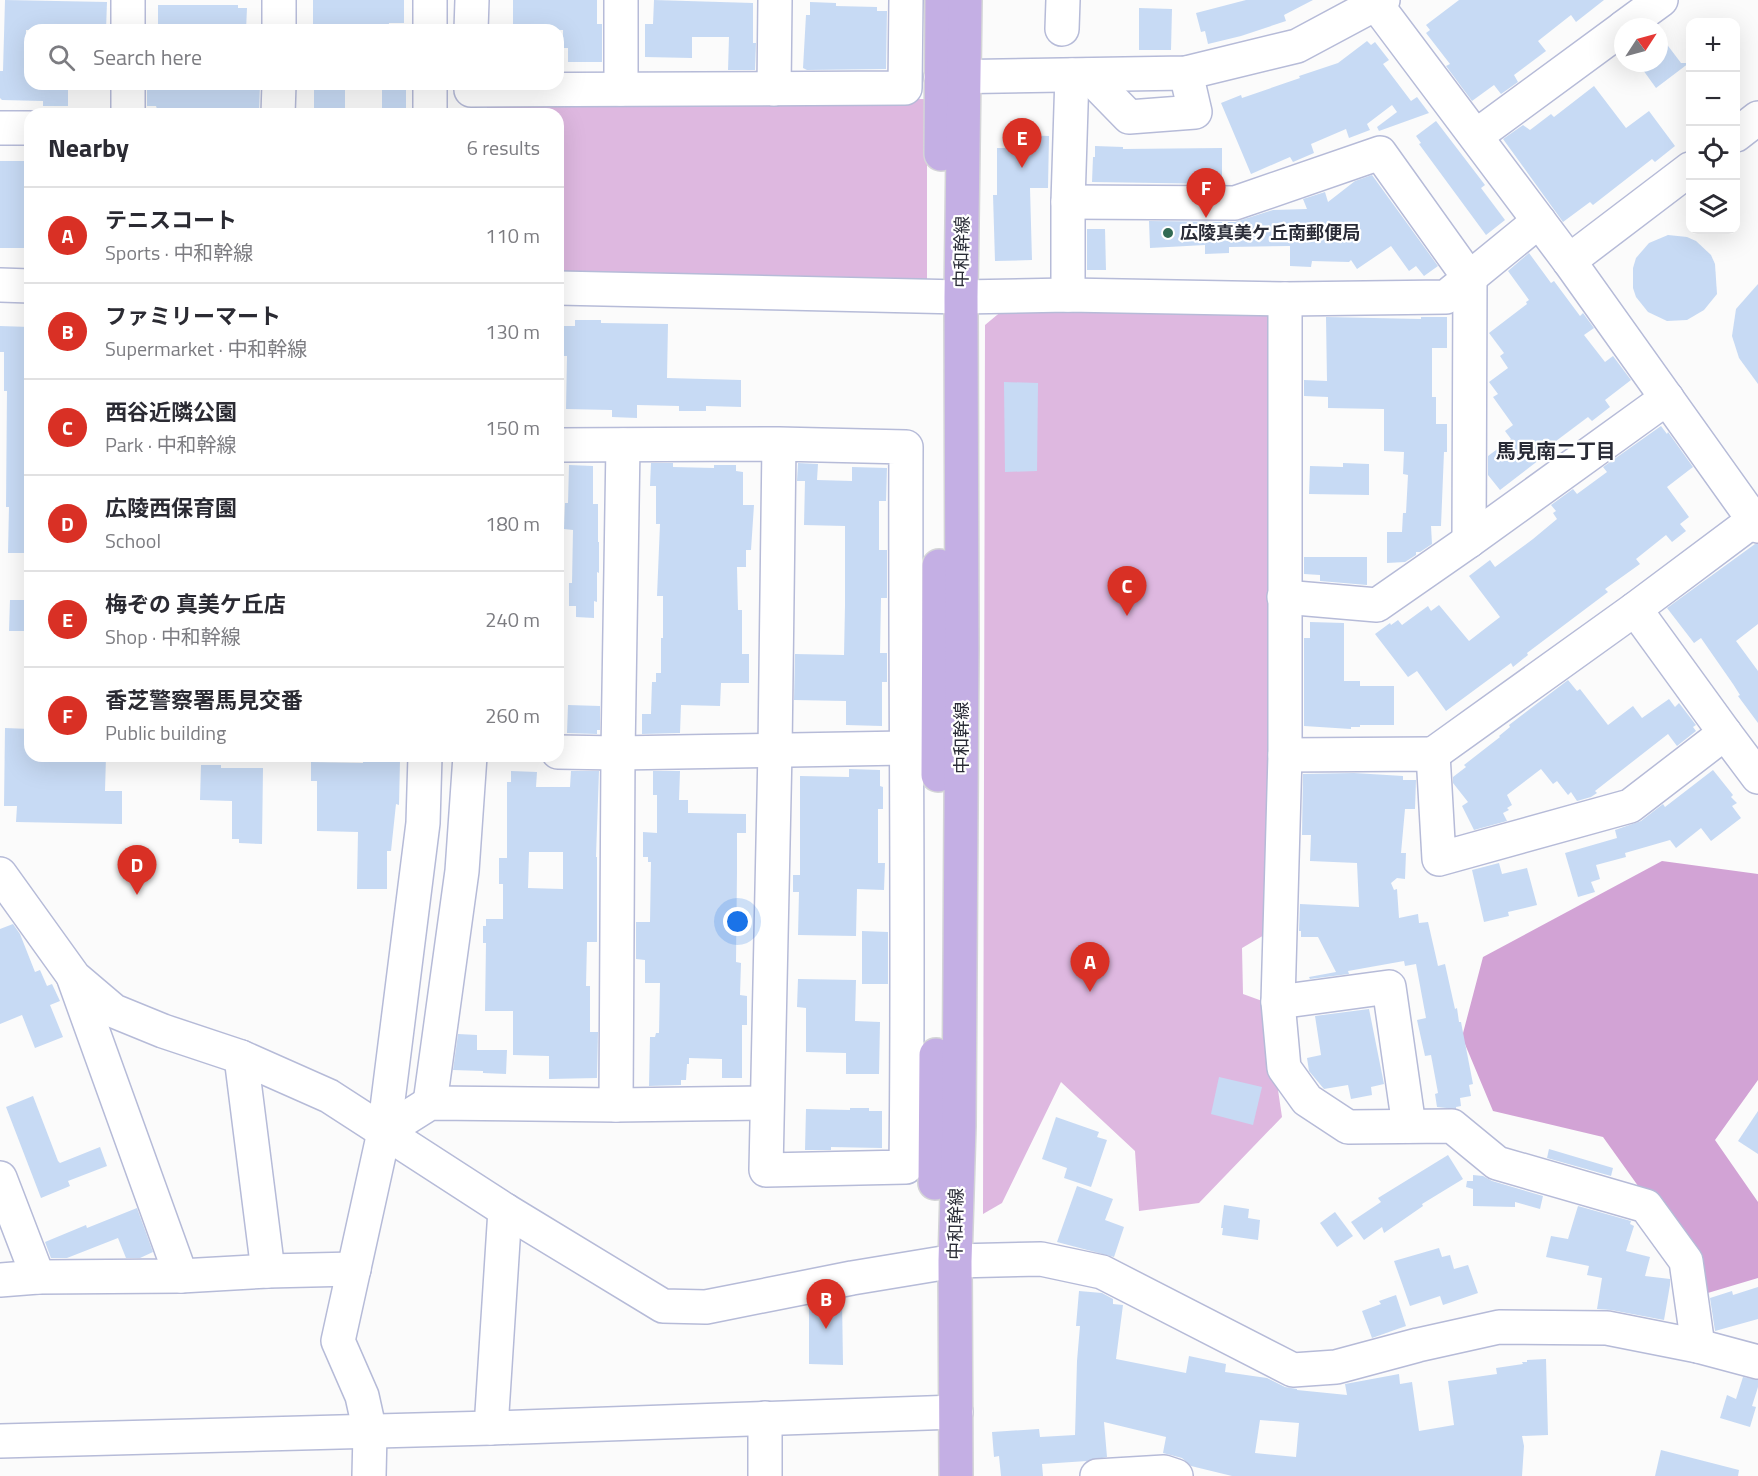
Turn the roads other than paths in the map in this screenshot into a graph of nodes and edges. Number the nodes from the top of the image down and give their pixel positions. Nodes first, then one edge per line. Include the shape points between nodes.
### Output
1 (128, 0) edge
2 (279, 0) edge
3 (430, 0) edge
4 (472, 0) edge
5 (621, 0) edge
6 (775, 0) edge
7 (906, 0) edge
8 (942, 0) edge
9 (965, 0) edge
10 (1661, 0) edge
11 (1378, 2) edge
12 (1636, 18) edge
13 (128, 24) edge
14 (279, 24) edge
15 (430, 24) edge
16 (471, 24) edge
17 (1614, 34) edge
18 (1080, 75) junction
19 (953, 77) junction
20 (621, 89) junction
21 (774, 89) junction
22 (128, 90) edge
23 (279, 90) edge
24 (430, 90) edge
25 (471, 96) edge
26 (128, 108) edge
27 (278, 108) edge
28 (430, 108) edge
29 (1758, 118) edge
30 (0, 128) edge
31 (24, 128) edge
32 (1740, 132) edge
33 (1476, 136) junction
34 (1686, 172) edge
35 (1068, 202) junction
36 (1539, 221) junction
37 (1569, 261) junction
38 (1470, 279) junction
39 (0, 285) edge
40 (24, 286) edge
41 (564, 288) edge
42 (1068, 295) junction
43 (950, 296) junction
44 (1285, 299) junction
45 (1667, 398) junction
46 (779, 444) junction
47 (564, 445) edge
48 (623, 445) junction
49 (1757, 521) edge
50 (1469, 541) junction
51 (1284, 597) junction
52 (1635, 609) junction
53 (1725, 733) junction
54 (905, 748) junction
55 (775, 750) junction
56 (564, 752) edge
57 (618, 753) junction
58 (1433, 754) junction
59 (1285, 755) junction
60 (425, 762) edge
61 (470, 762) edge
62 (1758, 777) edge
63 (0, 874) edge
64 (74, 977) junction
65 (1278, 1002) junction
66 (241, 1057) junction
67 (766, 1102) junction
68 (430, 1103) junction
69 (616, 1105) junction
70 (1409, 1126) junction
71 (384, 1132) junction
72 (0, 1178) edge
73 (505, 1210) junction
74 (945, 1264) junction
75 (354, 1269) junction
76 (268, 1271) junction
77 (181, 1276) junction
78 (38, 1277) junction
79 (0, 1280) edge
80 (1698, 1346) junction
81 (1758, 1362) edge
82 (945, 1412) junction
83 (765, 1418) junction
84 (491, 1428) junction
85 (370, 1432) junction
86 (0, 1441) edge
87 (369, 1476) edge
88 (765, 1476) edge
89 (934, 1476) edge
90 (956, 1476) edge
91 (1097, 1476) edge
92 (1176, 1476) edge

1 - 13 street
2 - 14 street
3 - 15 street
4 - 16 street
5 - 20 street
6 - 21 street
7 - 21 street via 905,88
8 - 19 main road, 中和幹線
9 - 19 main road, 中和幹線
10 - 12 street
11 - 18 street via 1297,46 1186,74
11 - 33 street
17 - 33 street
18 - 19 street
18 - 35 street
19 - 43 main road, 中和幹線
20 - 21 street
20 - 25 street
22 - 26 street
23 - 27 street
24 - 28 street
29 - 32 street
30 - 31 street
33 - 36 street
34 - 37 street
35 - 38 street via 1235,203 1380,153
35 - 42 street
36 - 37 street
36 - 38 street
37 - 45 street
38 - 44 street via 1446,297
38 - 50 street
39 - 40 street
41 - 43 street
42 - 43 street
42 - 44 street
43 - 74 main road, 中和幹線 via 938,951
44 - 51 street
45 - 49 street
45 - 50 street
46 - 48 street
46 - 54 street via 906,447
46 - 55 street
47 - 48 street
48 - 57 street
49 - 52 street
50 - 51 street via 1377,604
51 - 59 street
52 - 53 street
52 - 58 street
53 - 58 street via 1630,806 1439,859
53 - 62 street
54 - 55 street
54 - 67 street via 906,1167 766,1170
55 - 57 street
55 - 67 street
56 - 57 street
57 - 69 street
58 - 59 street
59 - 65 street
60 - 71 street via 423,823
61 - 68 street via 462,871
63 - 64 street
64 - 66 street via 114,1011
64 - 77 street
65 - 70 street via 1284,1068 1307,1100 1348,1126
65 - 70 street via 1389,987
66 - 71 street via 329,1096
66 - 76 street
67 - 69 street
68 - 69 street
68 - 71 street
70 - 80 street via 1452,1126 1497,1163 1646,1206 1686,1261
71 - 73 street
71 - 75 street
72 - 78 street
73 - 74 street via 663,1306 706,1307
73 - 84 street
74 - 80 street via 1041,1259 1102,1272 1293,1370 1336,1367 1499,1327 1607,1328
74 - 82 main road, 中和幹線
75 - 76 street
75 - 85 street via 338,1341 362,1396
76 - 77 street
77 - 78 street
78 - 79 street
80 - 81 street
82 - 83 street
82 - 89 main road, 中和幹線
82 - 90 main road, 中和幹線
83 - 84 street
83 - 88 street
84 - 85 street
85 - 86 street
85 - 87 street
91 - 92 street via 1164,1472

